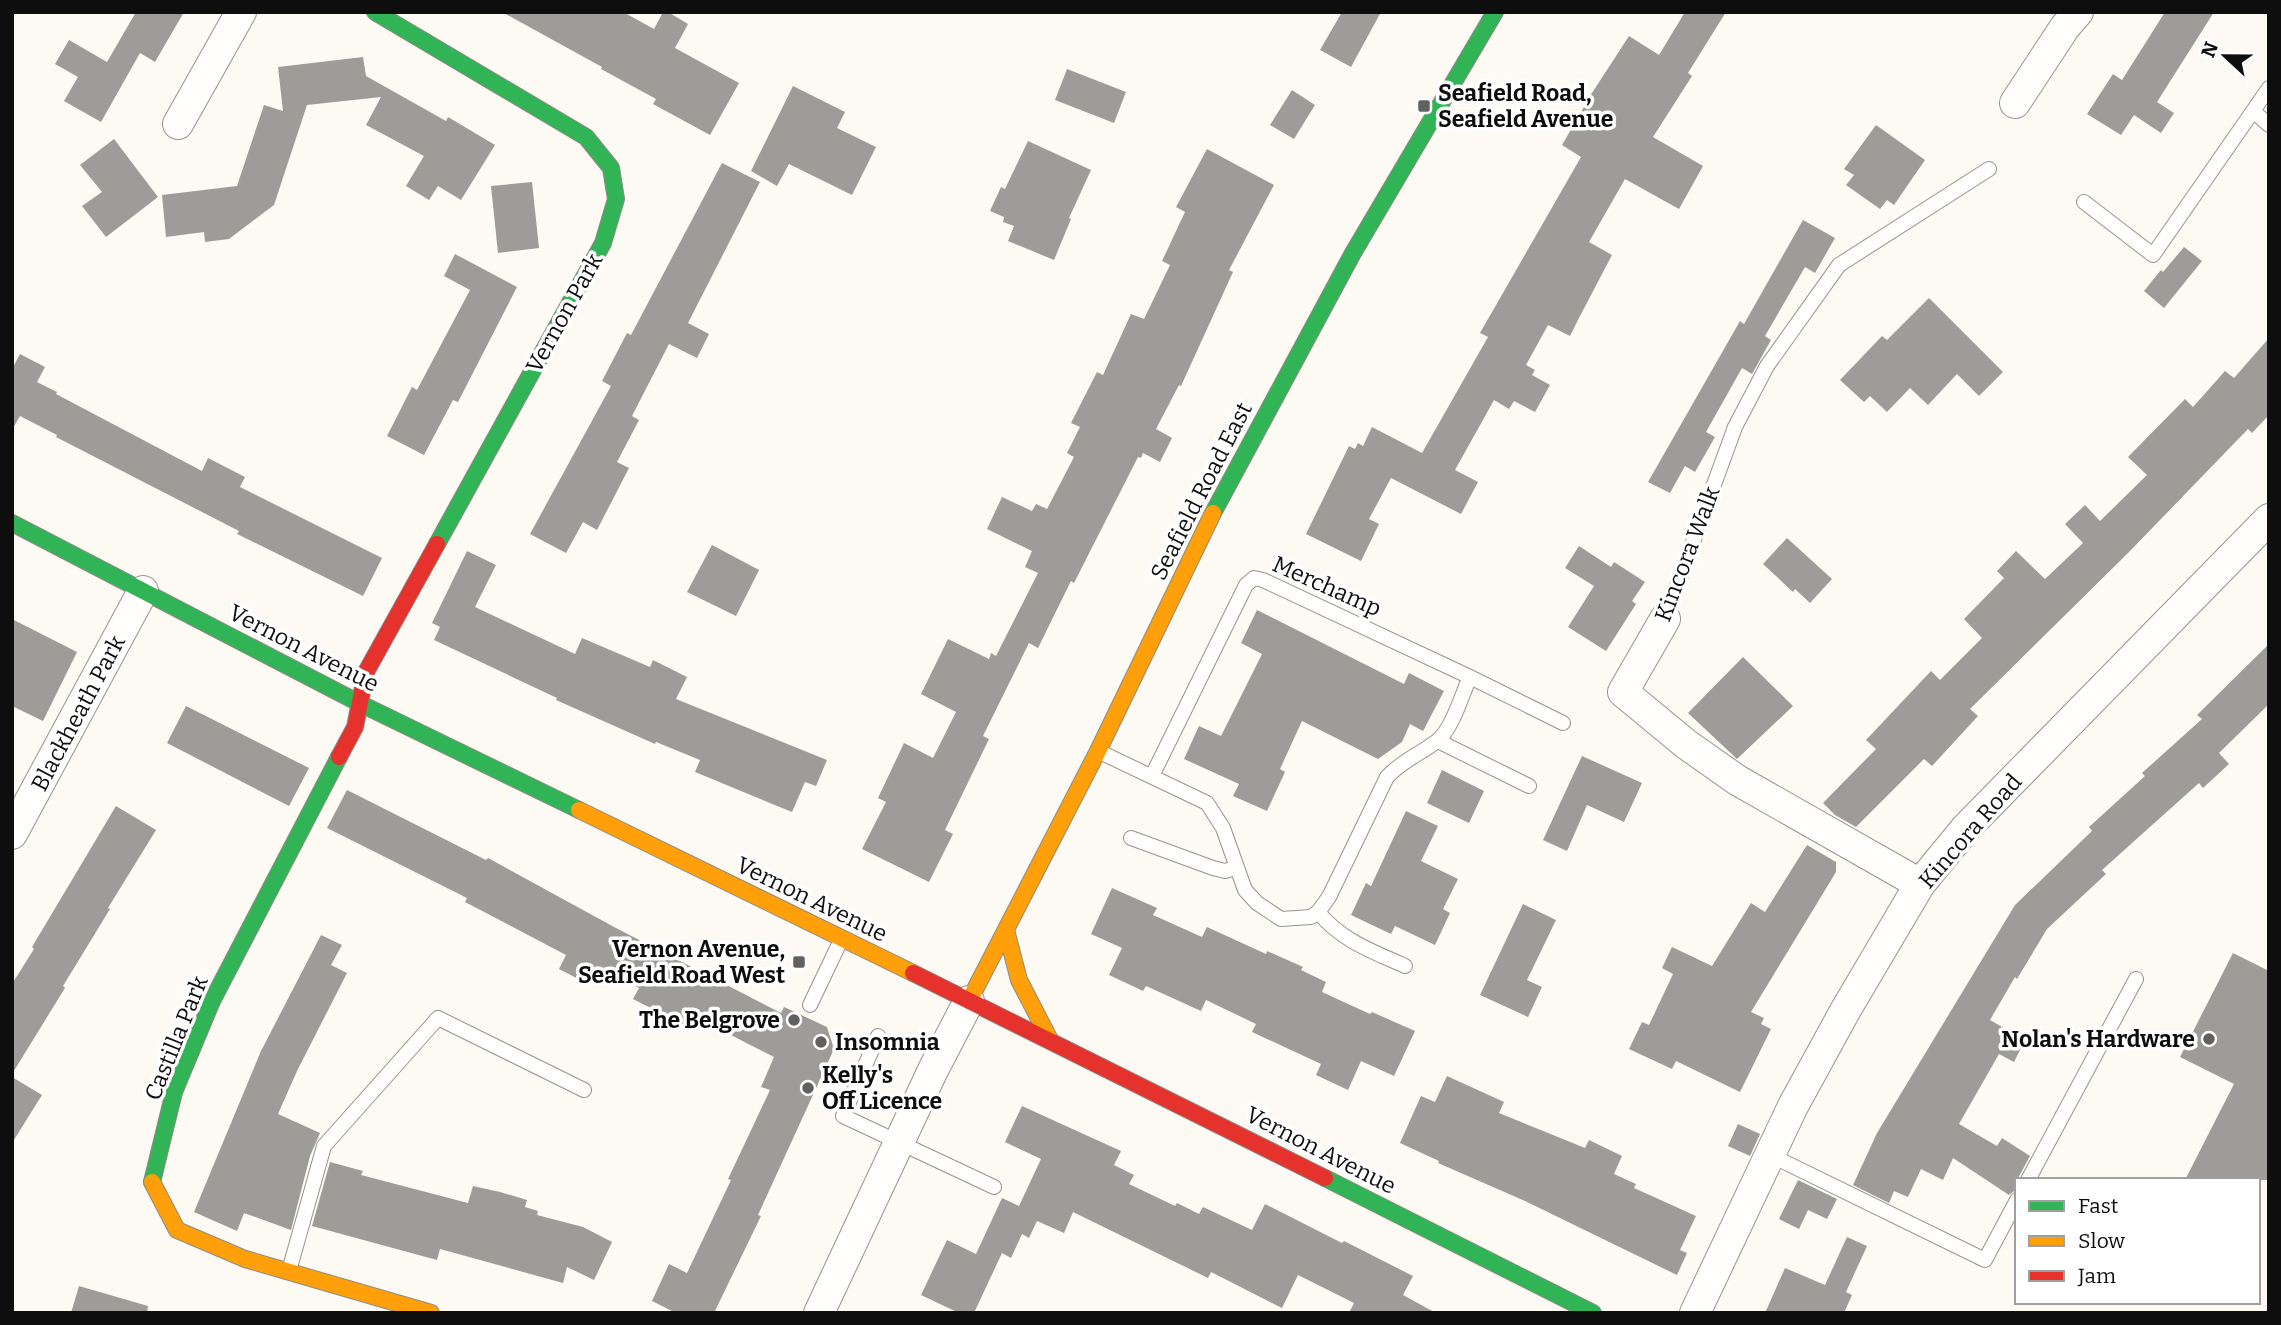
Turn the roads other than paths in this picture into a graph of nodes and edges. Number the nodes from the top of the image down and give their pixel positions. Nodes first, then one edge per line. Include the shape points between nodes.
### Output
1 (241, 12) edge
2 (375, 12) edge
3 (1495, 12) edge
4 (2078, 12) edge
5 (2269, 88) edge
6 (2014, 103) dead end
7 (2253, 111) junction
8 (178, 124) dead end
9 (2269, 125) edge
10 (1989, 169) dead end
11 (2084, 202) dead end
12 (2269, 519) edge
13 (12, 523) edge
14 (143, 591) junction
15 (1665, 619) joint
16 (1469, 677) junction
17 (361, 704) junction
18 (1563, 723) dead end
19 (1438, 741) junction
20 (1098, 751) junction
21 (1152, 776) junction
22 (1529, 786) dead end
23 (12, 834) edge
24 (1130, 838) dead end
25 (1236, 868) junction
26 (1920, 884) junction
27 (1318, 912) junction
28 (1006, 930) junction
29 (841, 939) junction
30 (1405, 966) dead end
31 (2136, 979) dead end
32 (969, 1001) junction
33 (810, 1005) dead end
34 (878, 1036) dead end
35 (1050, 1040) junction
36 (584, 1090) dead end
37 (899, 1143) junction
38 (1770, 1155) junction
39 (2029, 1178) edge
40 (994, 1187) dead end
41 (2015, 1204) edge
42 (289, 1272) junction
43 (431, 1313) edge
44 (819, 1313) edge
45 (1593, 1313) edge
46 (1695, 1313) edge

1 - 8 street
2 - 17 street, Vernon Park via 586,137 611,168 616,199 603,243 366,672
3 - 20 street, Seafield Road East via 1353,253 1218,502
4 - 6 street
5 - 7 lane
7 - 9 lane
7 - 11 lane via 2153,255
10 - 15 lane, Kincora Walk via 1839,265 1767,366 1735,427
12 - 26 street, Kincora Road via 1966,828
13 - 14 street, Vernon Avenue
14 - 17 street, Vernon Avenue
14 - 23 street, Blackheath Park
15 - 26 street, Kincora Walk via 1623,692 1737,780
16 - 18 lane, Merchamp
16 - 19 lane
16 - 21 lane, Merchamp via 1254,578 1246,585
17 - 29 street, Vernon Avenue
17 - 42 street, Castilla Park via 355,727 212,1001 174,1092 152,1182 177,1230
19 - 22 lane
19 - 27 lane via 1387,777
20 - 21 lane
20 - 28 street, Seafield Road East
21 - 25 lane via 1207,803 1223,828
24 - 25 lane via 1213,868
25 - 27 lane via 1245,890 1281,919 1311,917
26 - 38 street, Kincora Road via 1845,1011
27 - 30 lane via 1349,940
28 - 32 street, Seafield Road East
28 - 35 street via 1020,981
29 - 32 street, Vernon Avenue
29 - 33 lane
31 - 39 lane
32 - 35 street, Vernon Avenue
32 - 37 street
34 - 37 lane via 843,1116
35 - 45 street, Vernon Avenue
36 - 42 lane via 438,1018 324,1146
37 - 40 lane
37 - 44 street
38 - 41 lane via 1985,1260
38 - 46 street, Kincora Road
42 - 43 street, Castilla Park

